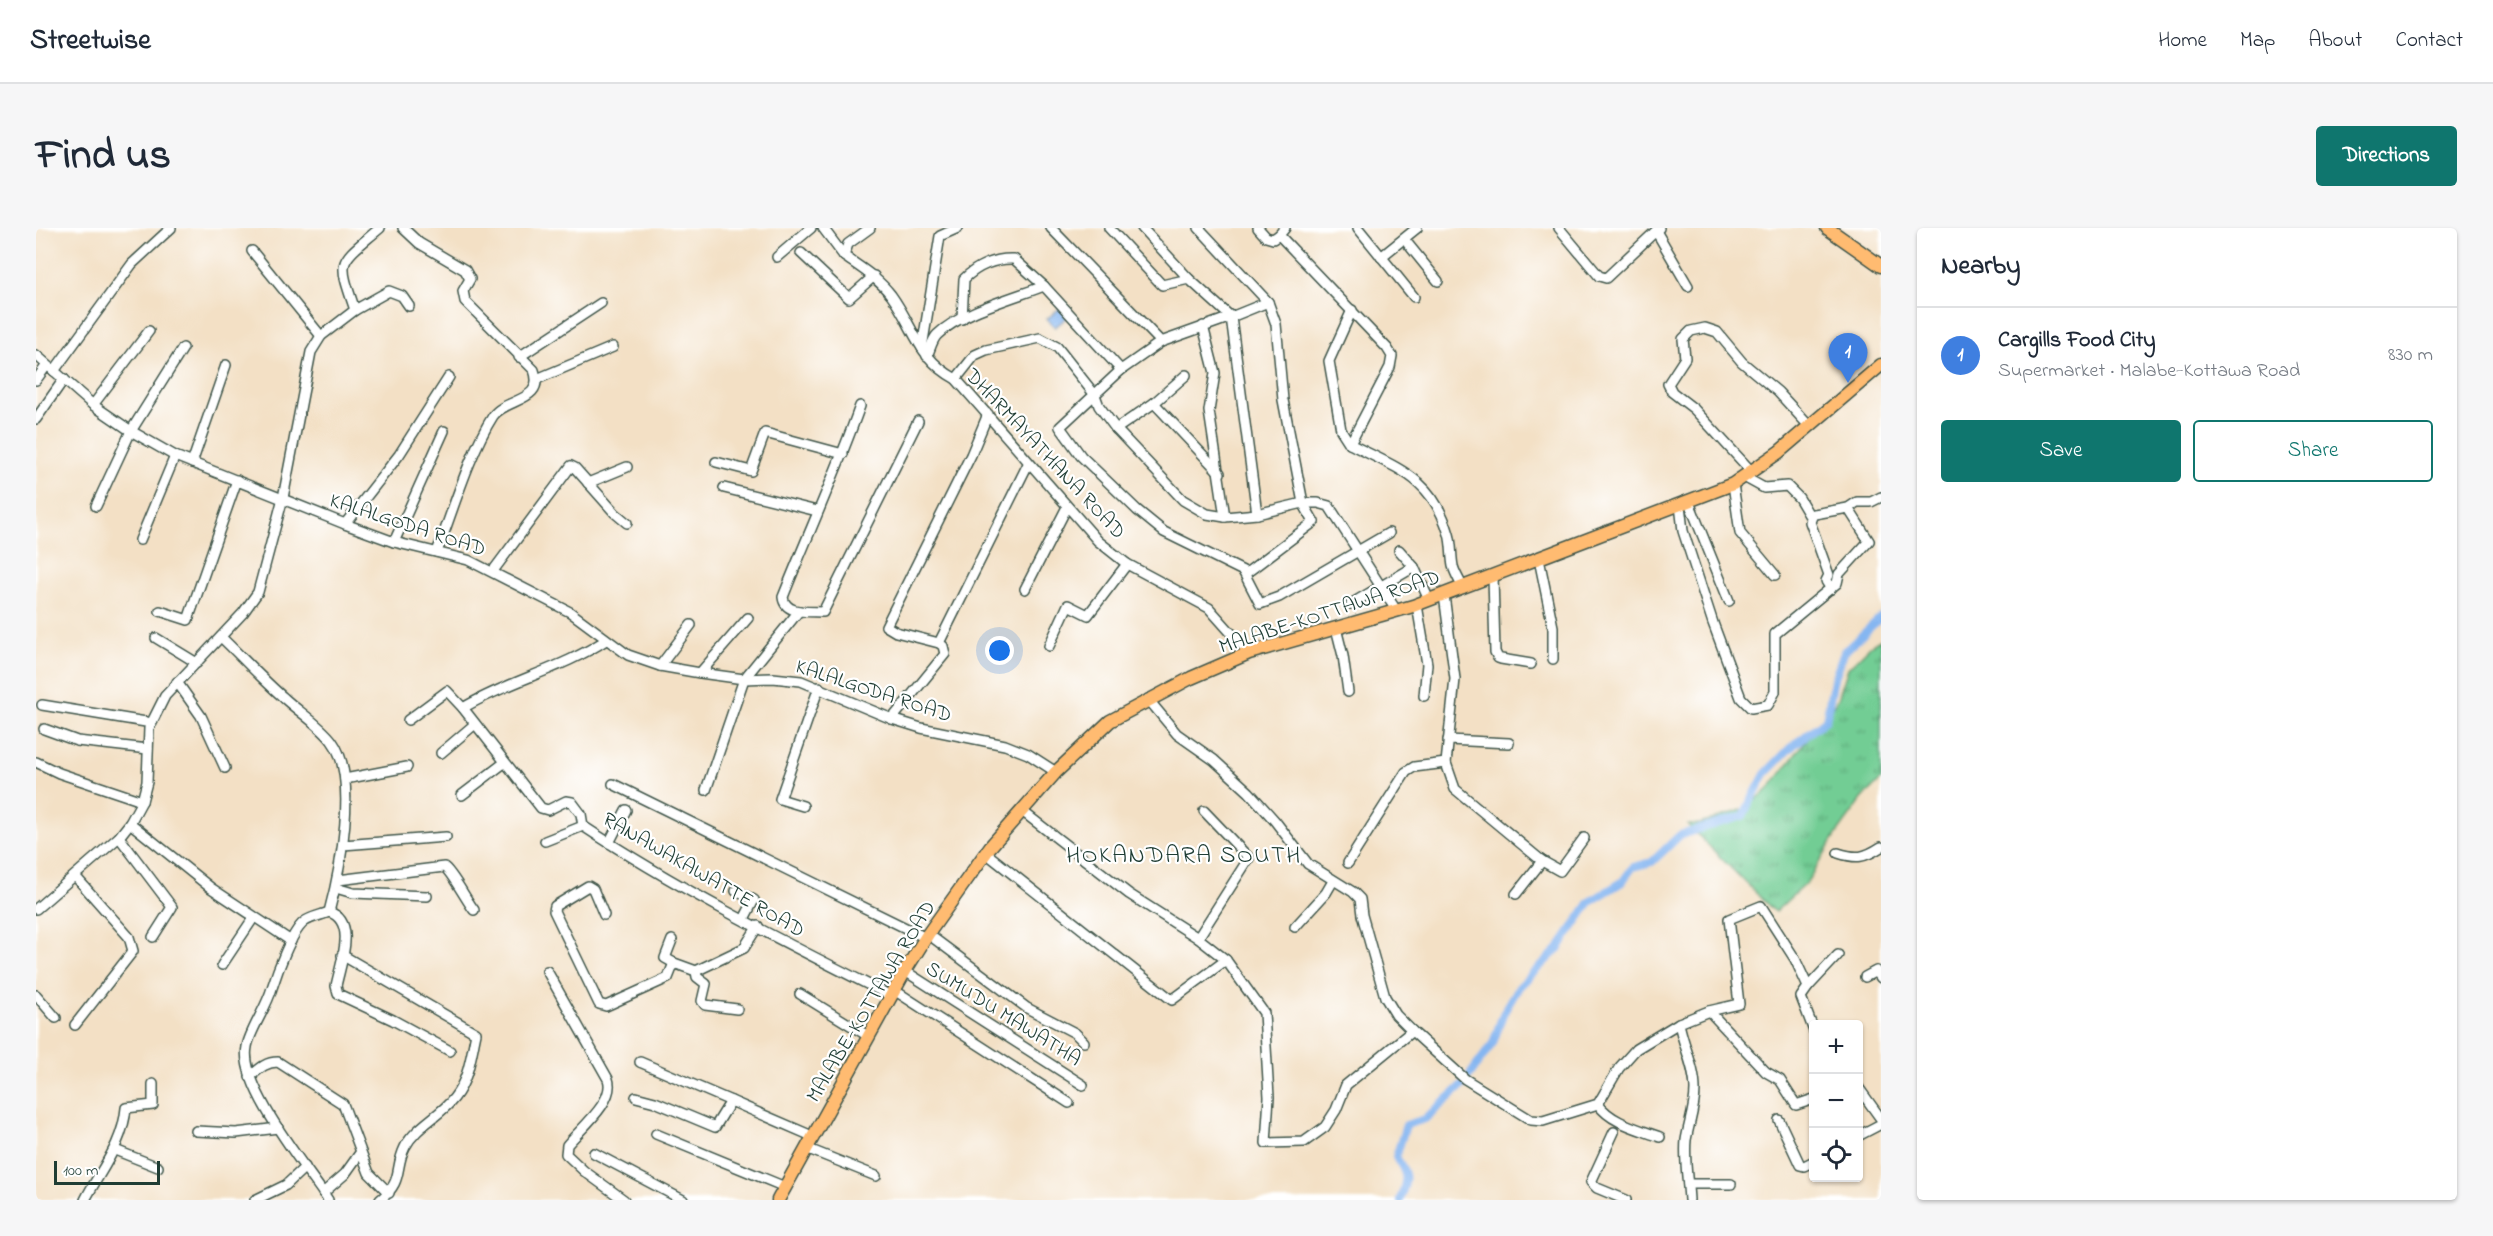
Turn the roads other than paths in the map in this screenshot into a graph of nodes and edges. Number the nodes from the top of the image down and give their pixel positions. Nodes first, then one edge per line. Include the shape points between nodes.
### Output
1 (171, 228) edge
2 (380, 228) edge
3 (403, 228) edge
4 (811, 228) edge
5 (824, 228) edge
6 (870, 228) edge
7 (958, 228) edge
8 (1051, 228) edge
9 (1109, 228) edge
10 (1142, 228) edge
11 (1199, 228) edge
12 (1258, 228) edge
13 (1417, 228) edge
14 (1559, 228) edge
15 (1827, 228) edge
16 (1363, 230) edge
17 (1657, 230) edge
18 (1282, 231) edge
19 (1404, 238) junction
20 (252, 251) dead end
21 (801, 253) dead end
22 (844, 256) junction
23 (777, 257) dead end
24 (1381, 257) junction
25 (1881, 266) edge
26 (874, 276) junction
27 (1189, 279) junction
28 (1438, 281) dead end
29 (1044, 286) junction
30 (1688, 286) dead end
31 (1414, 297) dead end
32 (1268, 302) junction
33 (601, 303) dead end
34 (409, 306) dead end
35 (355, 310) junction
36 (1352, 310) junction
37 (1231, 317) junction
38 (962, 319) junction
39 (1203, 326) junction
40 (149, 331) dead end
41 (321, 336) junction
42 (1161, 342) junction
43 (613, 347) dead end
44 (183, 348) dead end
45 (925, 352) junction
46 (36, 355) edge
47 (519, 357) junction
48 (226, 365) dead end
49 (1881, 365) edge
50 (50, 368) junction
51 (1121, 370) junction
52 (1186, 375) dead end
53 (449, 377) dead end
54 (64, 379) junction
55 (537, 379) junction
56 (956, 379) junction
57 (36, 380) edge
58 (1095, 395) junction
59 (1154, 403) junction
60 (93, 405) junction
61 (860, 406) dead end
62 (988, 414) junction
63 (36, 419) edge
64 (918, 421) dead end
65 (1809, 427) junction
66 (1116, 429) junction
67 (131, 431) junction
68 (444, 431) dead end
69 (1350, 444) junction
70 (843, 454) junction
71 (175, 456) junction
72 (716, 462) dead end
73 (192, 463) junction
74 (1028, 464) junction
75 (627, 467) dead end
76 (1220, 474) junction
77 (1748, 474) junction
78 (237, 480) junction
79 (588, 483) junction
80 (1733, 484) junction
81 (724, 488) dead end
82 (1881, 497) edge
83 (283, 498) junction
84 (1303, 503) junction
85 (1685, 504) junction
86 (96, 506) dead end
87 (1066, 507) junction
88 (1848, 508) junction
89 (817, 511) junction
90 (1257, 514) junction
91 (1813, 514) junction
92 (1226, 517) junction
93 (627, 523) dead end
94 (345, 524) junction
95 (1389, 533) dead end
96 (140, 540) dead end
97 (394, 542) junction
98 (1358, 549) junction
99 (1399, 550) dead end
100 (438, 552) junction
101 (1539, 559) junction
102 (1127, 564) junction
103 (1414, 567) junction
104 (492, 571) junction
105 (1245, 574) junction
106 (1775, 575) dead end
107 (1493, 576) junction
108 (1381, 586) junction
109 (1463, 588) junction
110 (1025, 589) dead end
111 (1831, 589) junction
112 (1444, 595) junction
113 (1729, 601) dead end
114 (1423, 603) junction
115 (1351, 604) dead end
116 (1396, 610) junction
117 (160, 611) dead end
118 (799, 611) junction
119 (748, 618) dead end
120 (692, 625) dead end
121 (1336, 628) junction
122 (221, 637) junction
123 (156, 638) dead end
124 (606, 640) junction
125 (939, 643) junction
126 (1049, 646) dead end
127 (1249, 653) junction
128 (1553, 659) dead end
129 (197, 663) junction
130 (1531, 664) dead end
131 (660, 666) junction
132 (700, 674) junction
133 (744, 679) junction
134 (177, 682) junction
135 (819, 687) junction
136 (1348, 692) dead end
137 (1424, 696) dead end
138 (1148, 699) junction
139 (42, 705) dead end
140 (463, 708) junction
141 (892, 719) junction
142 (408, 720) dead end
143 (152, 723) junction
144 (475, 724) junction
145 (44, 729) dead end
146 (1449, 740) junction
147 (1509, 743) dead end
148 (148, 749) junction
149 (441, 753) dead end
150 (36, 762) edge
151 (504, 763) junction
152 (1446, 763) junction
153 (407, 767) dead end
154 (225, 768) dead end
155 (1056, 772) junction
156 (345, 779) junction
157 (612, 784) dead end
158 (706, 790) dead end
159 (462, 795) dead end
160 (142, 801) junction
161 (803, 806) dead end
162 (626, 810) dead end
163 (1022, 811) junction
164 (1204, 811) dead end
165 (130, 823) junction
166 (583, 826) junction
167 (119, 837) junction
168 (446, 837) dead end
169 (1584, 838) dead end
170 (545, 841) dead end
171 (609, 843) junction
172 (343, 845) junction
173 (1881, 847) edge
174 (986, 853) junction
175 (1838, 853) dead end
176 (1542, 861) junction
177 (1348, 863) dead end
178 (75, 876) junction
179 (1333, 881) junction
180 (337, 884) junction
181 (736, 891) dead end
182 (1516, 894) dead end
183 (427, 896) dead end
184 (36, 909) edge
185 (474, 910) dead end
186 (329, 912) junction
187 (604, 915) dead end
188 (254, 917) junction
189 (744, 919) junction
190 (758, 926) junction
191 (1295, 927) dead end
192 (927, 936) junction
193 (153, 937) dead end
194 (1198, 939) junction
195 (672, 940) dead end
196 (291, 941) junction
197 (342, 955) junction
198 (1838, 955) dead end
199 (1226, 960) junction
200 (674, 963) junction
201 (222, 965) dead end
202 (547, 971) dead end
203 (696, 971) junction
204 (905, 971) junction
205 (1865, 977) dead end
206 (1881, 978) edge
207 (1808, 987) junction
208 (893, 993) junction
209 (800, 994) dead end
210 (36, 995) edge
211 (736, 1009) dead end
212 (1709, 1011) junction
213 (56, 1018) dead end
214 (1810, 1020) edge
215 (1678, 1023) junction
216 (75, 1025) dead end
217 (1412, 1031) junction
218 (868, 1036) junction
219 (1084, 1042) dead end
220 (450, 1051) dead end
221 (640, 1062) dead end
222 (250, 1077) junction
223 (153, 1084) dead end
224 (1083, 1085) dead end
225 (1863, 1094) edge
226 (636, 1097) dead end
227 (731, 1101) junction
228 (1809, 1101) edge
229 (1069, 1102) dead end
230 (1598, 1104) junction
231 (1779, 1120) dead end
232 (1881, 1121) edge
233 (278, 1128) junction
234 (196, 1131) dead end
235 (1614, 1132) dead end
236 (1863, 1133) edge
237 (656, 1134) dead end
238 (812, 1136) junction
239 (1660, 1137) dead end
240 (806, 1148) junction
241 (115, 1150) junction
242 (360, 1153) junction
243 (594, 1153) dead end
244 (1809, 1164) edge
245 (158, 1167) dead end
246 (305, 1167) junction
247 (876, 1176) dead end
248 (1688, 1184) junction
249 (1731, 1184) dead end
250 (785, 1187) junction
251 (389, 1193) junction
252 (326, 1197) edge
253 (85, 1200) edge
254 (255, 1200) edge
255 (380, 1200) edge
256 (624, 1200) edge
257 (683, 1200) edge
258 (778, 1200) edge
259 (1626, 1200) edge
260 (1689, 1200) edge

1 - 50 street via 132,264
2 - 35 street via 343,265 342,273
3 - 47 street via 418,243 465,270 470,279 463,291 465,301
4 - 23 street
5 - 22 street
6 - 22 street via 848,244
7 - 45 street via 940,236
8 - 42 street
9 - 27 street via 1162,285
10 - 27 street
11 - 32 street
12 - 18 street via 1273,239
13 - 19 street
14 - 17 street via 1599,276 1606,279
15 - 25 main road
16 - 24 street
17 - 30 street
18 - 36 street
19 - 24 street
19 - 28 street
20 - 41 street
21 - 26 street via 849,298
22 - 26 street, DHARMAYATHANA ROAD
24 - 31 street
26 - 45 street, DHARMAYATHANA ROAD
27 - 37 street
29 - 38 street
29 - 38 street via 1014,259 976,267 964,279
29 - 51 street
32 - 37 street
32 - 84 street via 1276,324 1283,400
33 - 47 street
34 - 35 street via 402,296 389,291
35 - 41 street
36 - 69 street via 1329,361 1341,430
36 - 69 street via 1392,356
37 - 39 street
37 - 90 street
38 - 45 street via 936,336
39 - 42 street
39 - 76 street via 1215,373 1209,411
40 - 60 street
41 - 83 street via 311,352 305,377
42 - 51 street
43 - 55 street
44 - 67 street
45 - 56 street, DHARMAYATHANA ROAD via 938,369
46 - 50 street, KALALGODA ROAD
47 - 55 street via 534,370
48 - 73 street
49 - 65 main road, MALABE-KOTTAWA ROAD
50 - 54 street, KALALGODA ROAD
50 - 57 street
51 - 58 street
52 - 59 street
53 - 94 street via 399,455
54 - 60 street, KALALGODA ROAD
54 - 63 street
55 - 100 street via 528,396 495,412
56 - 58 street via 975,355 1040,338 1057,346
56 - 62 street, DHARMAYATHANA ROAD
58 - 66 street
58 - 105 street via 1060,426 1081,456 1164,532
59 - 66 street
59 - 76 street
60 - 67 street, KALALGODA ROAD
61 - 70 street
62 - 74 street, DHARMAYATHANA ROAD
62 - 125 street via 886,626
64 - 118 street via 823,612
65 - 77 main road, MALABE-KOTTAWA ROAD
65 - 77 street via 1717,332 1705,328 1691,331 1683,339 1685,358 1668,384
66 - 92 street via 1183,500 1207,514
67 - 71 street, KALALGODA ROAD
67 - 86 street
68 - 97 street
69 - 109 street via 1424,486 1449,535 1453,567
70 - 72 street via 765,433 751,471
70 - 89 street
71 - 73 street, KALALGODA ROAD
71 - 96 street
73 - 78 street, KALALGODA ROAD
74 - 87 street, DHARMAYATHANA ROAD
74 - 125 street
75 - 79 street
76 - 92 street
77 - 80 main road, MALABE-KOTTAWA ROAD
77 - 91 street via 1764,488 1787,486 1809,515
78 - 83 street, KALALGODA ROAD
78 - 117 street via 188,620
79 - 93 street
79 - 104 street via 571,466
80 - 85 main road, MALABE-KOTTAWA ROAD
80 - 106 street via 1740,532
81 - 89 street
82 - 88 street
83 - 94 street, KALALGODA ROAD
83 - 122 street via 258,592
84 - 90 street
84 - 98 street via 1329,506
84 - 105 street via 1314,522
85 - 101 main road, MALABE-KOTTAWA ROAD
85 - 111 street via 1683,531 1741,698 1751,708 1768,705 1774,692 1775,634
85 - 113 street
87 - 102 street, DHARMAYATHANA ROAD
87 - 110 street
88 - 91 street
88 - 111 street via 1869,540
89 - 118 street via 783,597 788,607
90 - 92 street
91 - 111 street via 1810,522
94 - 97 street, KALALGODA ROAD
95 - 98 street
97 - 100 street, KALALGODA ROAD
98 - 105 street via 1279,597 1260,604
98 - 108 street
99 - 103 street
100 - 104 street, KALALGODA ROAD
101 - 107 main road, MALABE-KOTTAWA ROAD
101 - 128 street via 1553,627
102 - 126 street via 1088,615 1068,605
102 - 127 street, DHARMAYATHANA ROAD via 1209,608
103 - 108 street
103 - 114 street
104 - 124 street, KALALGODA ROAD via 570,612
107 - 109 main road, MALABE-KOTTAWA ROAD
107 - 130 street via 1495,652 1498,658
108 - 115 street
108 - 116 street
109 - 112 main road, MALABE-KOTTAWA ROAD
112 - 114 main road, MALABE-KOTTAWA ROAD
112 - 146 street via 1455,679
114 - 116 main road, MALABE-KOTTAWA ROAD
114 - 137 street via 1427,664
116 - 121 main road, MALABE-KOTTAWA ROAD
118 - 133 street
119 - 132 street
120 - 131 street
121 - 127 main road, MALABE-KOTTAWA ROAD
121 - 136 street
122 - 129 street
122 - 156 street via 332,741
123 - 129 street
124 - 131 street, KALALGODA ROAD via 628,655
124 - 140 street
125 - 141 street via 945,654
127 - 138 main road, MALABE-KOTTAWA ROAD
129 - 134 street
131 - 132 street, KALALGODA ROAD
132 - 133 street, KALALGODA ROAD
133 - 135 street, KALALGODA ROAD via 773,678
133 - 158 street
134 - 143 street
134 - 154 street via 201,716
135 - 141 street, KALALGODA ROAD
135 - 161 street via 780,799
138 - 155 main road, MALABE-KOTTAWA ROAD via 1110,722
138 - 179 street via 1178,734 1249,792 1308,864
139 - 143 street
140 - 142 street via 447,691
140 - 144 street, RANAWAKAWATTE ROAD
141 - 155 street, KALALGODA ROAD via 1005,745
143 - 148 street
144 - 149 street
144 - 151 street, RANAWAKAWATTE ROAD
145 - 148 street via 77,741
146 - 147 street
146 - 152 street
148 - 160 street
150 - 160 street
151 - 159 street
151 - 166 street, RANAWAKAWATTE ROAD via 541,808 548,810 572,802 581,814
152 - 176 street via 1455,789
152 - 177 street via 1414,767 1406,772
153 - 156 street
155 - 163 main road, MALABE-KOTTAWA ROAD
156 - 172 street
157 - 192 street
160 - 165 street
162 - 171 street
163 - 174 main road, MALABE-KOTTAWA ROAD
163 - 194 street via 1129,894
164 - 194 street via 1249,858
165 - 167 street
165 - 188 street
166 - 170 street
166 - 171 street, RANAWAKAWATTE ROAD
167 - 178 street
167 - 193 street via 172,907
168 - 172 street
169 - 176 street via 1560,871
171 - 189 street, RANAWAKAWATTE ROAD via 684,889
172 - 180 street
173 - 175 street via 1865,857
174 - 192 main road, MALABE-KOTTAWA ROAD
174 - 199 street via 1172,1000
176 - 182 street
178 - 184 street
178 - 216 street via 129,937 134,951
179 - 191 street
179 - 217 street via 1360,899 1385,997
180 - 183 street via 353,893
180 - 185 street via 444,867
180 - 186 street
181 - 189 street via 754,900
186 - 196 street via 304,922
186 - 197 street via 343,922 346,934
187 - 200 street via 588,886 555,906 554,911 599,1004 606,1006 668,978
188 - 196 street
188 - 201 street
189 - 190 street, RANAWAKAWATTE ROAD
190 - 203 street via 744,948
190 - 208 street, RANAWAKAWATTE ROAD
192 - 204 main road, MALABE-KOTTAWA ROAD
192 - 219 street via 1027,1008 1075,1033
194 - 199 street
195 - 200 street via 665,958
196 - 222 street via 246,1048
197 - 220 street via 338,994
197 - 251 street via 476,1033 466,1078 454,1099 404,1148 399,1176
198 - 207 street
199 - 217 street via 1264,1013 1269,1096 1266,1143 1304,1142 1325,1128 1346,1085
200 - 203 street
202 - 256 street via 609,1079 611,1089 567,1145 566,1154
203 - 211 street via 705,984 705,1005
204 - 208 main road, MALABE-KOTTAWA ROAD
204 - 224 street, SUMUDU MAWATHA
205 - 206 street via 1876,971
207 - 212 street via 1761,906 1729,919 1739,1004
207 - 214 street via 1801,997
208 - 218 main road, MALABE-KOTTAWA ROAD
208 - 229 street, RANAWAKAWATTE ROAD
209 - 218 street
210 - 213 street
212 - 215 street
212 - 228 street via 1766,1072 1780,1080 1796,1105
215 - 230 street via 1636,1048
215 - 248 street via 1695,1090 1686,1142
217 - 230 street via 1464,1078 1531,1120 1544,1121
218 - 238 main road, MALABE-KOTTAWA ROAD
221 - 227 street
222 - 233 street
222 - 242 street via 262,1066 278,1062 332,1095 343,1104
223 - 241 street via 153,1105 126,1108 125,1125
225 - 232 street
226 - 227 street via 715,1127
227 - 238 street
230 - 239 street via 1612,1118
231 - 244 street via 1800,1165
232 - 236 street
233 - 234 street via 236,1133
233 - 246 street
235 - 259 street via 1591,1182
237 - 250 street
238 - 240 main road, MALABE-KOTTAWA ROAD
240 - 247 street
240 - 250 main road, MALABE-KOTTAWA ROAD
241 - 245 street
241 - 253 street
242 - 251 street via 369,1173
242 - 252 street
243 - 257 street
246 - 252 street
246 - 254 street via 286,1185
248 - 249 street
248 - 260 street
250 - 258 main road, MALABE-KOTTAWA ROAD
251 - 255 street

